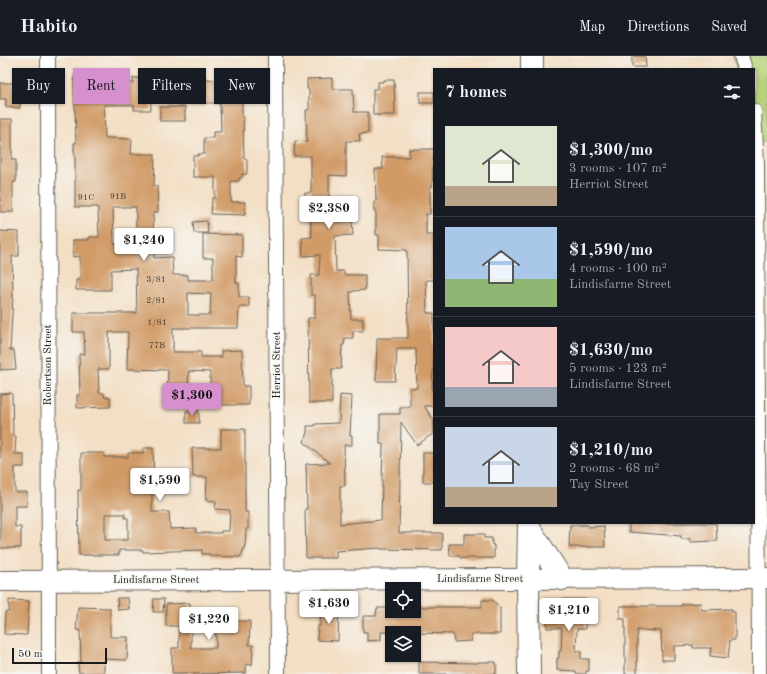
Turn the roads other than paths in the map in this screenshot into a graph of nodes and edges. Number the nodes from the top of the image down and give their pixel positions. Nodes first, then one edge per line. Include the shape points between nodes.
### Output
1 (48, 56) edge
2 (275, 56) edge
3 (532, 56) edge
4 (741, 56) edge
5 (532, 68) edge
6 (745, 68) edge
7 (755, 138) edge
8 (529, 525) edge
9 (763, 578) edge
10 (562, 579) junction
11 (278, 580) junction
12 (528, 580) junction
13 (0, 581) edge
14 (49, 581) junction
15 (49, 674) edge
16 (278, 674) edge
17 (529, 674) edge
18 (759, 674) edge

1 - 14 street, Robertson Street
2 - 11 street, Herriot Street
3 - 5 highway
4 - 6 street
7 - 9 street
8 - 10 highway
8 - 12 highway
9 - 10 street, Lindisfarne Street
9 - 18 street via 760,591
10 - 12 street, Lindisfarne Street
11 - 12 street, Lindisfarne Street
11 - 14 street, Lindisfarne Street
11 - 16 street, Herriot Street
12 - 17 highway
13 - 14 street, Lindisfarne Street
14 - 15 street, Robertson Street

